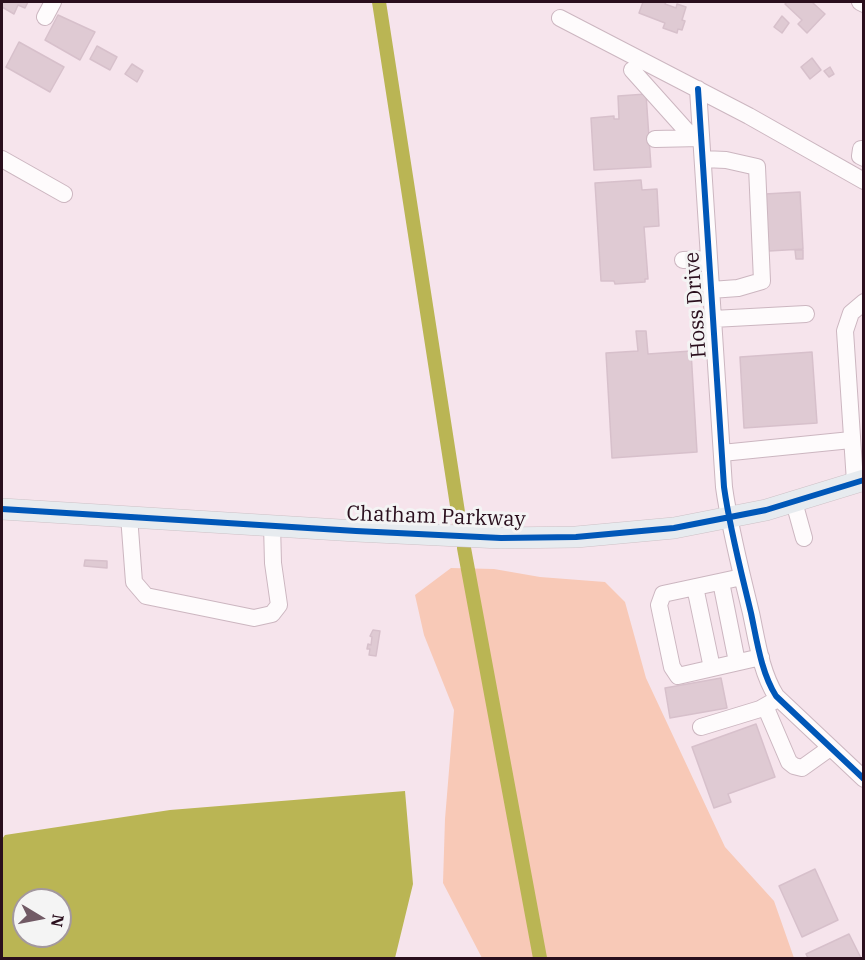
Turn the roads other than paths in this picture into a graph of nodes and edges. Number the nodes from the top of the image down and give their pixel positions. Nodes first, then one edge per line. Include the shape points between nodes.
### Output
1 (53, 2) edge
2 (860, 2) edge
3 (864, 4) edge
4 (45, 17) dead end
5 (560, 18) dead end
6 (632, 70) dead end
7 (698, 89) junction
8 (697, 138) junction
9 (655, 139) dead end
10 (2, 159) edge
11 (703, 159) junction
12 (864, 181) edge
13 (64, 194) dead end
14 (709, 259) junction
15 (683, 260) dead end
16 (711, 290) junction
17 (864, 302) edge
18 (806, 314) dead end
19 (713, 319) junction
20 (851, 440) junction
21 (722, 453) junction
22 (859, 481) edge
23 (794, 502) junction
24 (2, 509) edge
25 (129, 516) junction
26 (728, 518) junction
27 (272, 525) junction
28 (804, 537) dead end
29 (742, 577) junction
30 (721, 582) junction
31 (695, 587) junction
32 (761, 657) junction
33 (737, 662) junction
34 (712, 668) junction
35 (771, 702) junction
36 (701, 727) dead end
37 (831, 748) junction
38 (864, 779) edge

1 - 4 street
2 - 3 street
5 - 7 street
6 - 8 street
7 - 8 street, Hoss Drive
7 - 12 street
8 - 9 street
8 - 11 street, Hoss Drive
10 - 13 street
11 - 14 street, Hoss Drive
11 - 16 street via 726,159 757,167 762,281
14 - 15 street
14 - 16 street, Hoss Drive
16 - 19 street, Hoss Drive
17 - 20 street via 851,313 844,331
18 - 19 street
19 - 21 street, Hoss Drive
20 - 21 street
20 - 22 street
21 - 26 street, Hoss Drive
22 - 23 main road, Chatham Parkway
23 - 26 main road, Chatham Parkway
23 - 28 street
24 - 25 main road, Chatham Parkway
25 - 27 main road, Chatham Parkway
25 - 27 street via 134,582 146,596 254,618 272,614 279,605
26 - 27 main road, Chatham Parkway via 663,530 576,537 501,538
26 - 29 street, Hoss Drive
29 - 30 street
29 - 32 street, Hoss Drive
30 - 31 street
30 - 33 street
31 - 34 street
31 - 34 street via 663,594 658,605 672,667 678,676
32 - 33 street
32 - 35 street, Hoss Drive
33 - 34 street
35 - 36 street
35 - 37 street
35 - 37 street, Hoss Drive via 789,762 794,766 802,768
37 - 38 street

